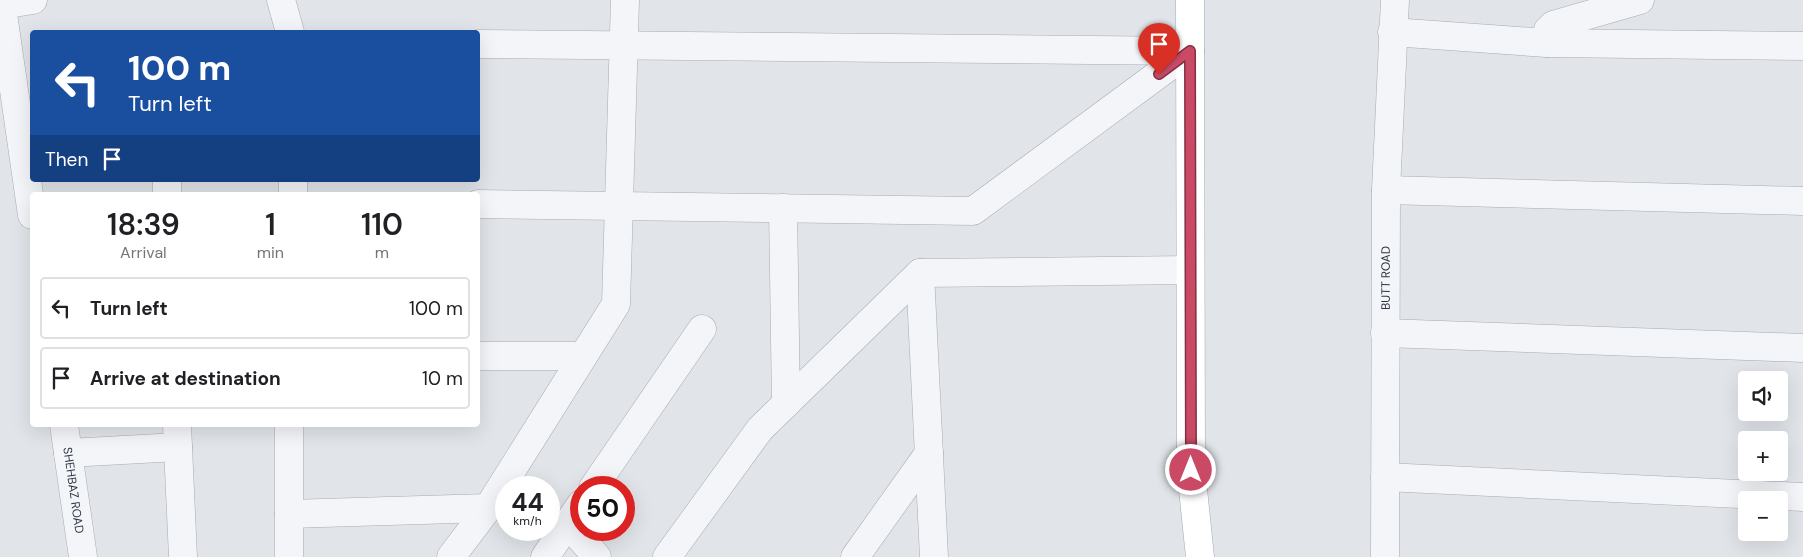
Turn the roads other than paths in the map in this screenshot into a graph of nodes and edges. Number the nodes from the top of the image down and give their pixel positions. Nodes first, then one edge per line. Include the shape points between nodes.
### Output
1 (34, 0) edge
2 (281, 0) edge
3 (625, 0) edge
4 (1190, 0) edge
5 (1395, 0) edge
6 (1640, 0) edge
7 (2, 12) edge
8 (289, 30) edge
9 (1392, 32) junction
10 (1547, 43) junction
11 (480, 44) edge
12 (624, 46) junction
13 (1803, 46) edge
14 (1190, 51) junction
15 (19, 151) edge
16 (1386, 190) junction
17 (1803, 201) edge
18 (30, 204) edge
19 (480, 204) edge
20 (619, 206) junction
21 (783, 208) junction
22 (1190, 270) junction
23 (920, 273) junction
24 (702, 329) dead end
25 (1385, 332) junction
26 (1803, 348) edge
27 (480, 356) edge
28 (583, 356) junction
29 (786, 404) junction
30 (64, 427) edge
31 (289, 427) edge
32 (178, 436) edge
33 (68, 453) junction
34 (929, 453) junction
35 (601, 476) edge
36 (1385, 477) junction
37 (1803, 497) edge
38 (488, 508) junction
39 (289, 514) junction
40 (570, 520) edge
41 (588, 541) edge
42 (677, 554) edge
43 (83, 557) edge
44 (182, 557) edge
45 (288, 557) edge
46 (451, 557) edge
47 (545, 557) edge
48 (597, 557) edge
49 (855, 557) edge
50 (934, 557) edge
51 (1200, 557) edge
52 (1385, 557) edge

1 - 7 street
2 - 8 street
3 - 12 street
4 - 14 main road
5 - 9 street, BUTT ROAD
6 - 10 street via 1553,25 1548,30
7 - 15 street
9 - 10 street
9 - 16 street, BUTT ROAD
10 - 13 street
11 - 12 street
12 - 14 street
12 - 20 street
14 - 21 street via 973,211
14 - 22 main road
15 - 18 street
16 - 17 street
16 - 25 street, BUTT ROAD
19 - 20 street
20 - 21 street
20 - 28 street via 616,304
21 - 29 street
22 - 23 street
22 - 51 main road via 1191,470
23 - 29 street
23 - 34 street
24 - 35 street
25 - 26 street
25 - 36 street, BUTT ROAD
27 - 28 street
28 - 38 street
29 - 42 street via 760,429
30 - 33 street, SHEHBAZ ROAD
31 - 39 street
32 - 33 street
32 - 44 street
33 - 43 street, SHEHBAZ ROAD
34 - 49 street
34 - 50 street
36 - 37 street
36 - 52 street, BUTT ROAD
38 - 39 street
38 - 46 street
39 - 45 street
40 - 47 street
41 - 48 street

